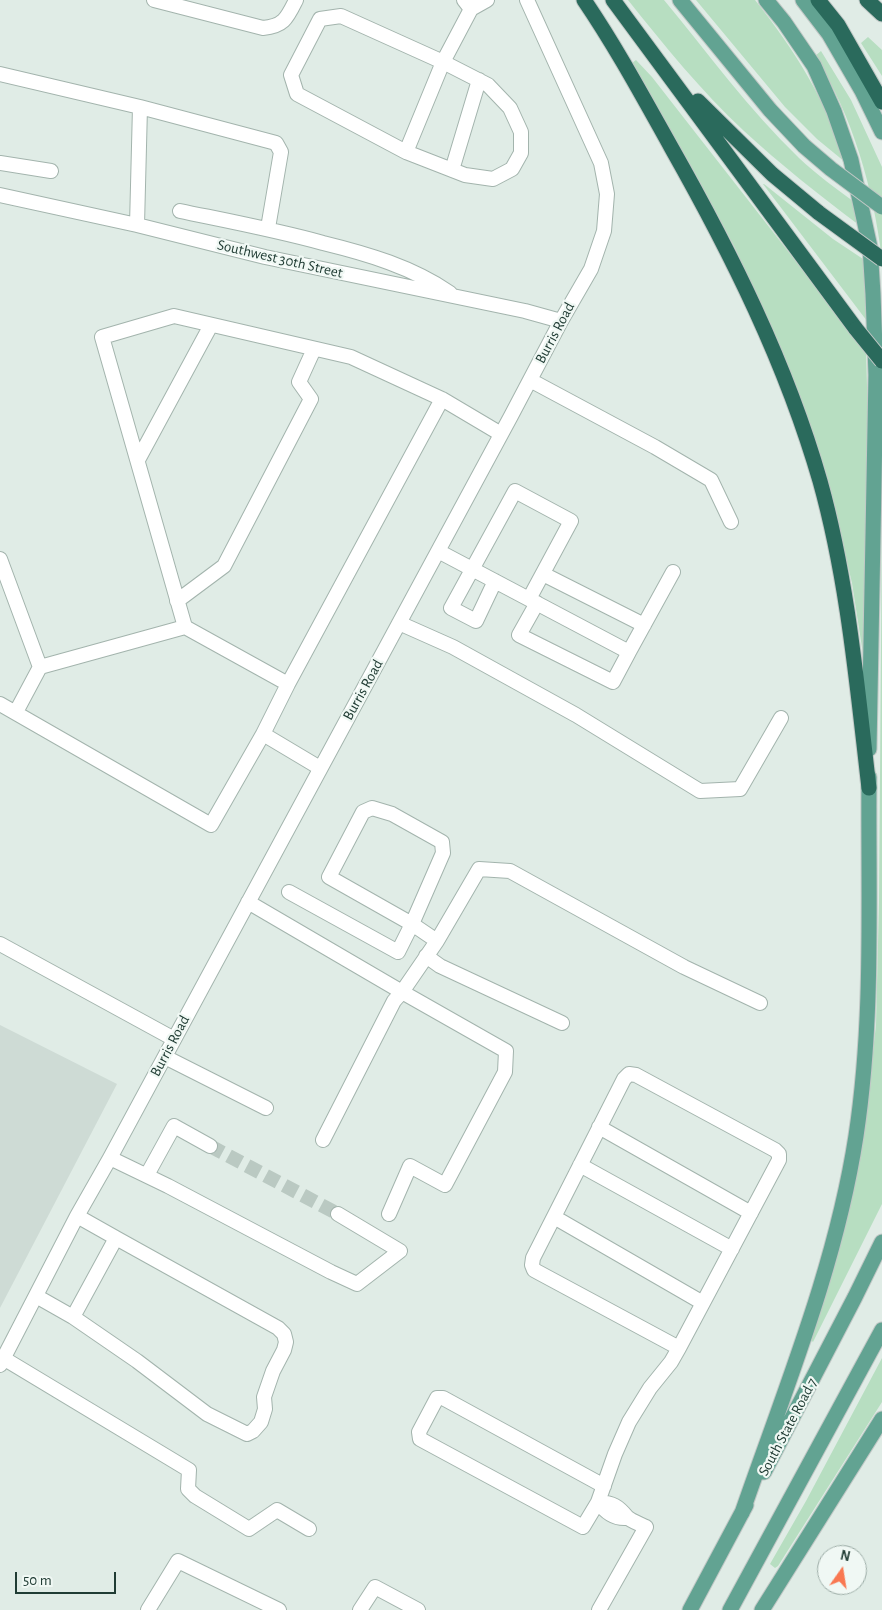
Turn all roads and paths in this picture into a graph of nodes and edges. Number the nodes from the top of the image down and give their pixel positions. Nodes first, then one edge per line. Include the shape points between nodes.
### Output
1 (154, 0) edge
2 (296, 0) edge
3 (486, 0) edge
4 (527, 0) edge
5 (584, 0) edge
6 (613, 0) edge
7 (680, 0) edge
8 (766, 0) edge
9 (804, 0) edge
10 (818, 0) edge
11 (867, 0) edge
12 (467, 5) edge
13 (882, 14) edge
14 (646, 44) junction
15 (443, 62) junction
16 (0, 74) edge
17 (479, 80) junction
18 (882, 102) edge
19 (140, 107) junction
20 (882, 132) edge
21 (406, 152) junction
22 (0, 163) edge
23 (452, 170) junction
24 (51, 171) dead end
25 (0, 195) edge
26 (882, 207) edge
27 (180, 212) dead end
28 (137, 225) junction
29 (268, 228) junction
30 (882, 259) edge
31 (455, 297) junction
32 (560, 321) junction
33 (211, 325) junction
34 (314, 349) junction
35 (882, 360) edge
36 (530, 380) junction
37 (442, 399) junction
38 (501, 434) junction
39 (138, 460) junction
40 (730, 522) dead end
41 (438, 551) junction
42 (0, 559) edge
43 (472, 569) junction
44 (673, 572) dead end
45 (543, 574) junction
46 (495, 581) junction
47 (177, 601) junction
48 (533, 601) junction
49 (399, 623) junction
50 (644, 625) junction
51 (185, 628) junction
52 (629, 652) junction
53 (40, 667) junction
54 (288, 684) junction
55 (0, 704) edge
56 (16, 712) junction
57 (781, 718) dead end
58 (263, 734) junction
59 (320, 768) junction
60 (869, 788) junction
61 (289, 892) dead end
62 (248, 902) junction
63 (412, 924) junction
64 (437, 941) junction
65 (0, 944) edge
66 (426, 956) junction
67 (402, 992) junction
68 (760, 1003) dead end
69 (562, 1023) dead end
70 (174, 1038) junction
71 (164, 1057) junction
72 (266, 1108) dead end
73 (599, 1127) junction
74 (324, 1140) dead end
75 (210, 1146) tunnel mouth
76 (110, 1158) junction
77 (580, 1165) junction
78 (147, 1175) junction
79 (752, 1213) junction
80 (338, 1214) tunnel mouth
81 (389, 1214) dead end
82 (77, 1216) junction
83 (554, 1217) junction
84 (116, 1238) junction
85 (882, 1242) edge
86 (732, 1249) junction
87 (36, 1296) junction
88 (703, 1304) junction
89 (73, 1316) junction
90 (882, 1330) edge
91 (679, 1348) junction
92 (2, 1362) edge
93 (882, 1419) edge
94 (604, 1486) junction
95 (598, 1502) junction
96 (742, 1513) junction
97 (308, 1529) dead end
98 (148, 1610) edge
99 (279, 1610) edge
100 (360, 1610) edge
101 (418, 1610) edge
102 (599, 1610) edge
103 (690, 1610) edge
104 (730, 1610) edge
105 (762, 1610) edge

1 - 2 street via 263,28 280,24
3 - 12 street
4 - 32 street, Burris Road via 602,163 607,194 604,230 591,269
5 - 60 highway via 697,194 753,303 791,393 820,482 837,557 850,630
6 - 14 highway
7 - 26 main road, bridge via 770,110 804,146
8 - 60 main road via 814,66 834,112 851,160 870,247 876,375
9 - 20 main road via 829,34
10 - 18 highway via 838,25
11 - 13 highway
12 - 15 street
14 - 30 highway, bridge via 714,118 772,174
14 - 35 highway, bridge
15 - 17 street
15 - 21 street
15 - 21 street via 341,16 320,19 291,75 297,94
16 - 19 street
17 - 23 street
17 - 23 street via 510,108 521,132 521,153 512,169 493,179
19 - 28 street
19 - 29 street via 276,143 281,152
21 - 23 street
22 - 24 street
25 - 28 street, Southwest 30th Street
27 - 29 street
28 - 31 street, Southwest 30th Street via 265,257
29 - 31 street via 374,256 432,280
31 - 32 street, Southwest 30th Street
32 - 36 street, Burris Road
33 - 34 street
33 - 39 street
33 - 39 street via 174,316 102,336
34 - 37 street via 352,357
34 - 47 street via 298,382 311,399 224,566
36 - 38 street, Burris Road
36 - 40 street via 711,480
37 - 38 street
37 - 54 street
38 - 41 street, Burris Road
39 - 47 street
41 - 43 street
41 - 49 street, Burris Road
42 - 53 street
43 - 45 street via 515,490 571,521
43 - 46 street
43 - 46 street via 451,608 476,621
44 - 50 street
45 - 48 street
45 - 50 street
46 - 48 street
47 - 51 street
48 - 52 street
48 - 52 street via 519,635 613,682
49 - 57 street via 453,647 576,715 700,791 740,789
49 - 59 street, Burris Road
50 - 52 street
51 - 53 street
51 - 54 street
53 - 56 street
54 - 58 street
55 - 56 street
56 - 58 street via 211,825
58 - 59 street
59 - 62 street, Burris Road
60 - 96 main road via 866,1056 856,1136 840,1221 822,1282
61 - 63 street via 398,952
62 - 67 street
62 - 70 street, Burris Road
63 - 63 street via 443,853 442,842 392,814 372,808 363,812 329,877
63 - 64 street
64 - 66 street
64 - 68 street via 479,869 510,871 684,967
65 - 70 street
66 - 67 street
66 - 69 street via 440,966
67 - 74 street via 394,1001
67 - 81 street via 506,1051 505,1072 445,1186 410,1166
70 - 71 street, Burris Road
71 - 72 street
71 - 76 street, Burris Road
73 - 77 street
73 - 79 street
73 - 79 street via 629,1074 775,1150 779,1160
75 - 78 street via 174,1126
76 - 78 street
76 - 82 street, Burris Road
77 - 83 street
77 - 86 street
78 - 80 street via 358,1284 400,1251
79 - 86 street
82 - 84 street
82 - 87 street, Burris Road
83 - 88 street
83 - 91 street via 533,1258 534,1270
84 - 89 street
84 - 89 street via 284,1334 284,1350 264,1397 261,1422 246,1434 207,1414
85 - 96 main road, South State Road 7
86 - 88 street
87 - 89 street
87 - 92 street, Burris Road
88 - 91 street
90 - 104 main road
91 - 94 street via 629,1422
92 - 97 street via 189,1470 188,1489 195,1496 249,1529 277,1510
93 - 105 main road
94 - 95 street
94 - 95 street via 443,1398 437,1398 419,1432 420,1439 583,1527
95 - 102 street via 608,1502 624,1511 627,1518 646,1527
96 - 103 main road, South State Road 7
98 - 99 street via 178,1560
100 - 101 street via 375,1587

